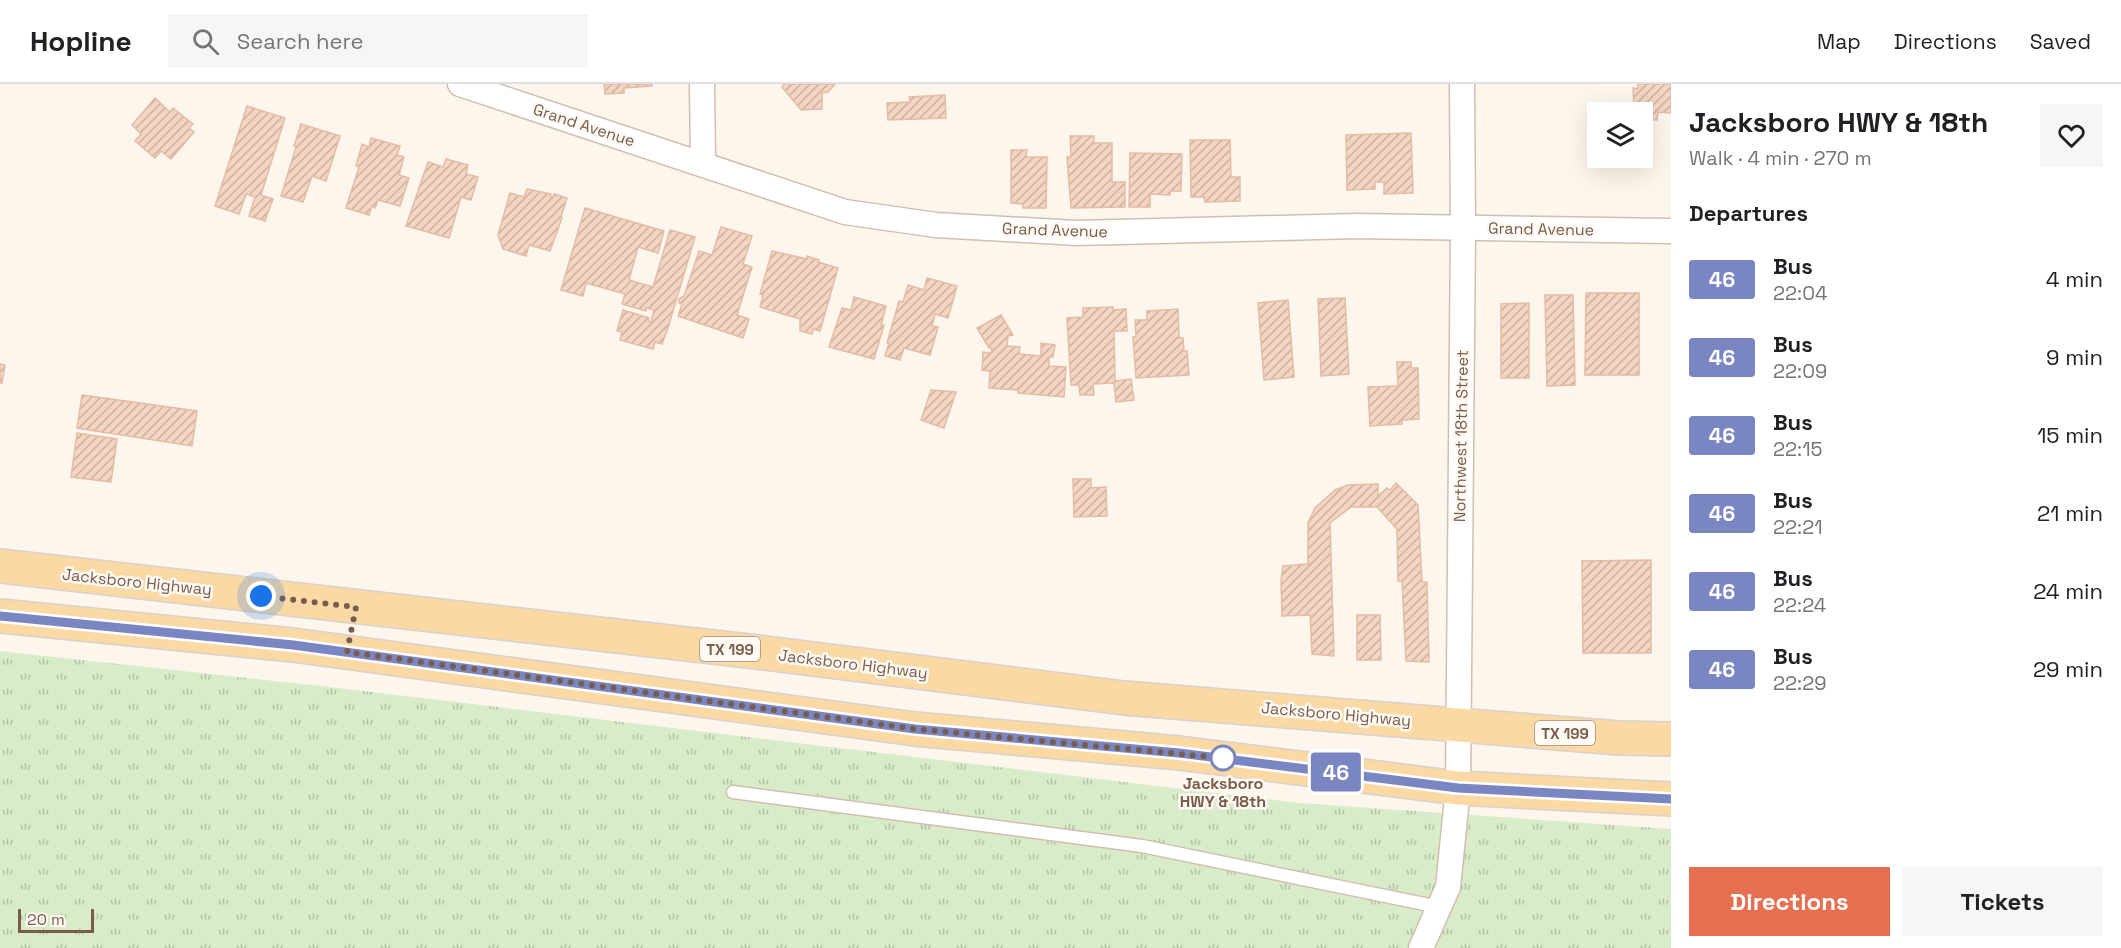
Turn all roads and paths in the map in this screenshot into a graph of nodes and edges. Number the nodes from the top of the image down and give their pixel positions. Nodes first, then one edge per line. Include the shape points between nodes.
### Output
1 (460, 84) edge
2 (702, 84) edge
3 (1462, 84) edge
4 (703, 164) junction
5 (1463, 228) junction
6 (1671, 231) edge
7 (0, 566) edge
8 (356, 607) junction
9 (0, 616) edge
10 (347, 652) junction
11 (1460, 724) junction
12 (1671, 739) edge
13 (1458, 788) junction
14 (733, 792) dead end
15 (1671, 800) edge
16 (1439, 907) junction
17 (1421, 948) edge

1 - 4 street, Grand Avenue
2 - 4 street
3 - 5 street, Northwest 18th Street
4 - 5 street, Grand Avenue via 845,212 936,225 1077,233 1357,226
5 - 6 street, Grand Avenue
5 - 11 street, Northwest 18th Street
7 - 8 main road, Jacksboro Highway / TX 199
8 - 10 main road
8 - 11 main road, Jacksboro Highway / TX 199 via 1124,698
9 - 10 main road
10 - 13 main road via 915,729 1179,753
11 - 12 main road, Jacksboro Highway / TX 199
11 - 13 street, Northwest 18th Street
13 - 15 main road
13 - 16 street, Northwest 18th Street via 1448,887
14 - 16 lane via 1142,846
16 - 17 street, Northwest 18th Street

